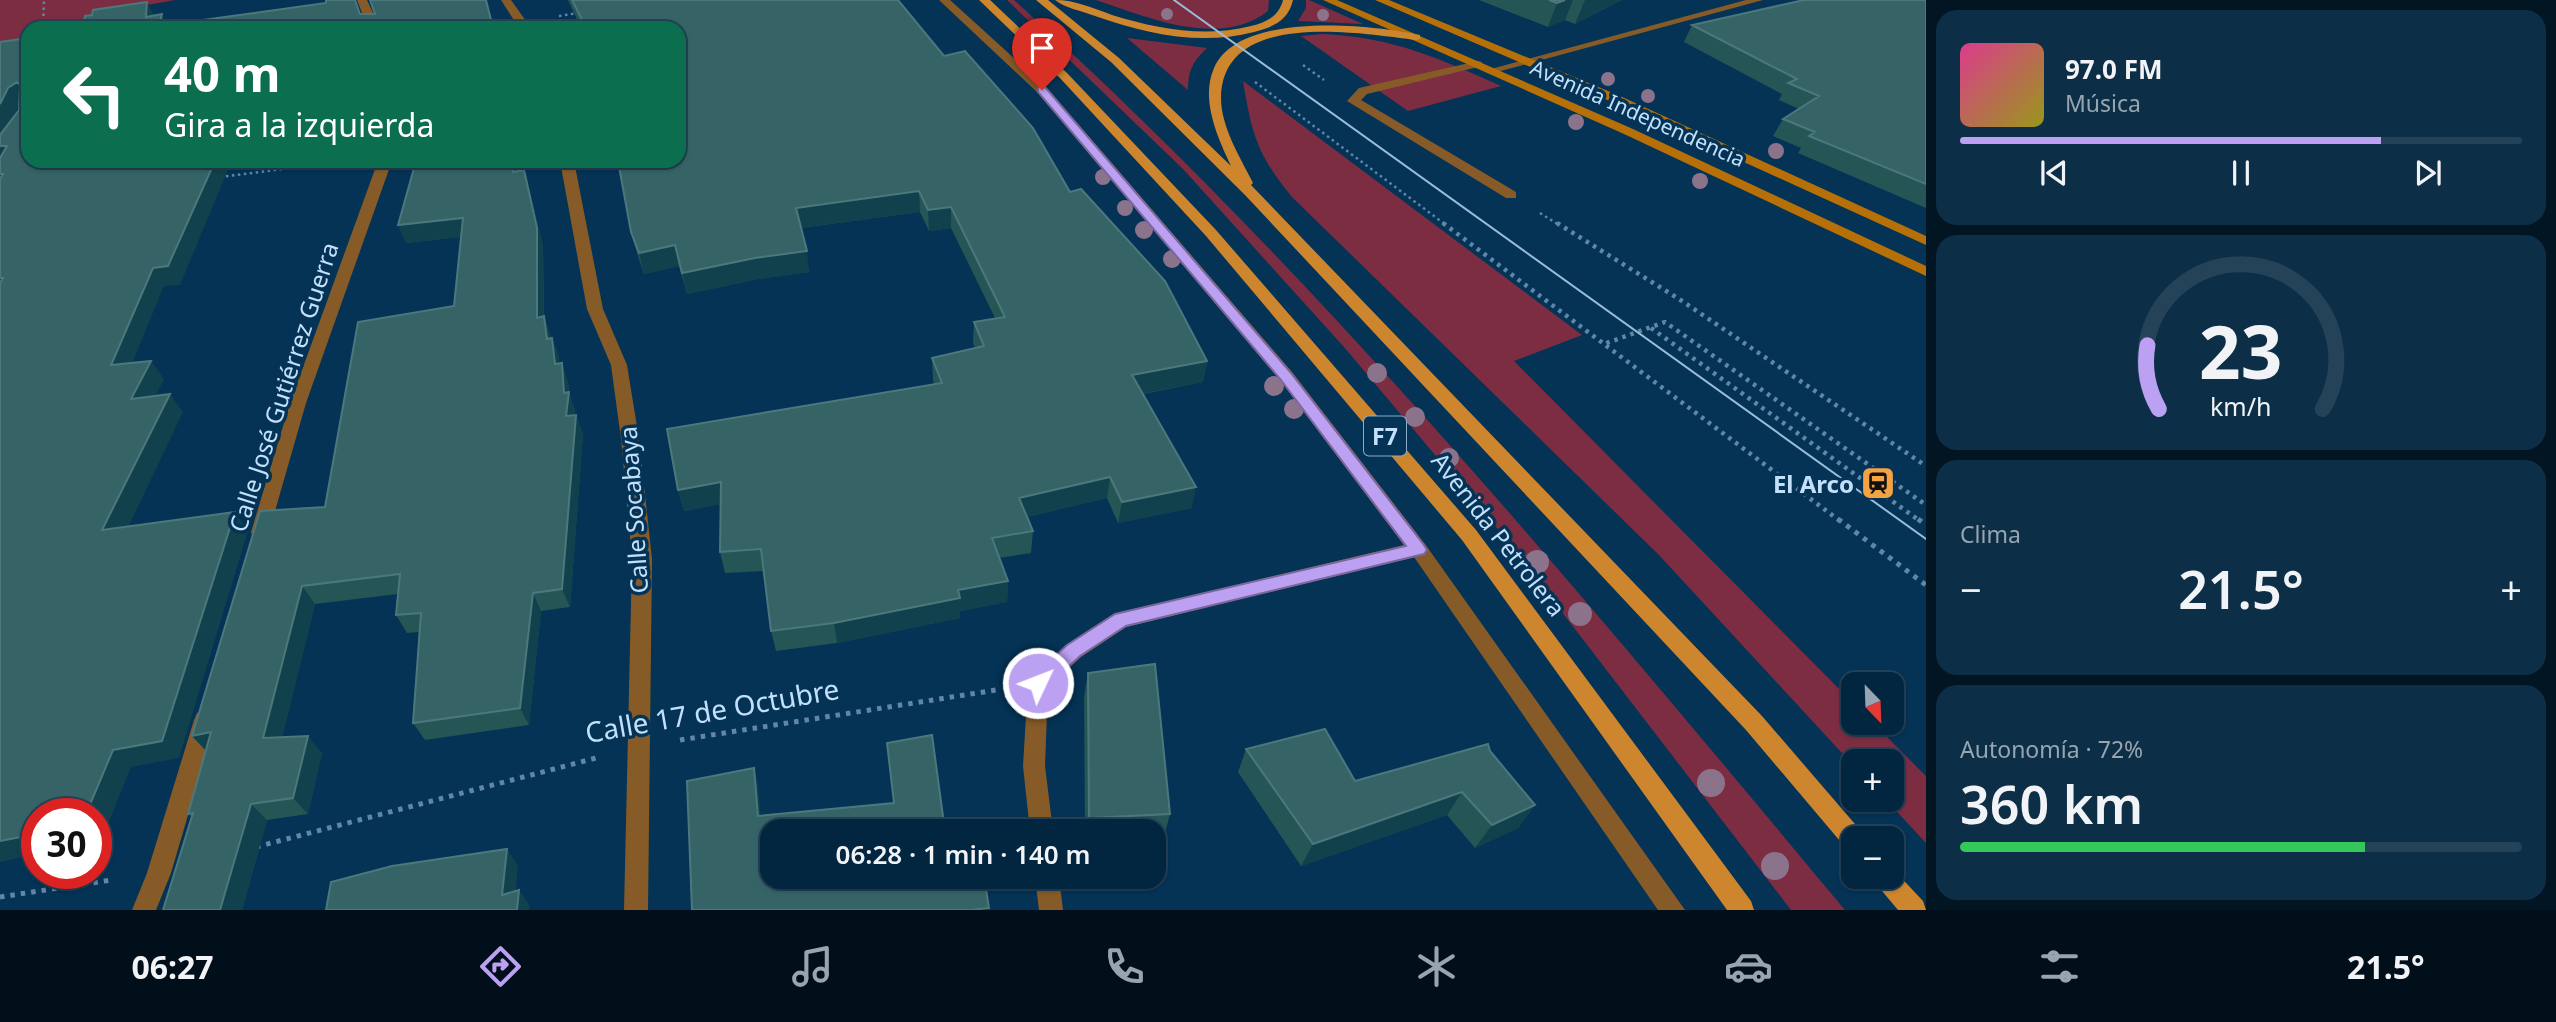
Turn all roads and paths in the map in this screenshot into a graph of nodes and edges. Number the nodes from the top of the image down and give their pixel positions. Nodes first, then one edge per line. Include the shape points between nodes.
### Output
1 (44, 0) edge
2 (362, 0) edge
3 (506, 0) edge
4 (944, 0) edge
5 (984, 0) edge
6 (1041, 0) edge
7 (1060, 0) edge
8 (1288, 0) edge
9 (1328, 0) edge
10 (1380, 0) edge
11 (1758, 0) edge
12 (590, 11) edge
13 (43, 21) edge
14 (371, 21) edge
15 (521, 21) edge
16 (543, 21) edge
17 (1416, 37) junction
18 (1225, 56) junction
19 (1526, 61) junction
20 (1299, 62) dead end
21 (1478, 64) junction
22 (1493, 70) junction
23 (1353, 101) junction
24 (293, 168) edge
25 (383, 168) edge
26 (568, 168) edge
27 (208, 179) edge
28 (1250, 192) junction
29 (1511, 195) joint
30 (1926, 241) edge
31 (1926, 272) edge
32 (1650, 328) junction
33 (1604, 344) junction
34 (1926, 466) edge
35 (1926, 506) edge
36 (1926, 525) edge
37 (1418, 550) junction
38 (255, 551) edge
39 (1926, 585) edge
40 (1038, 683) junction
41 (211, 698) edge
42 (636, 747) junction
43 (1040, 819) edge
44 (1842, 826) edge
45 (252, 848) dead end
46 (159, 873) junction
47 (1048, 889) edge
48 (1896, 889) edge
49 (0, 897) edge
50 (144, 910) edge
51 (636, 910) edge
52 (1051, 910) edge
53 (1673, 910) edge
54 (1742, 910) edge
55 (1914, 910) edge

1 - 13 path
2 - 14 street
3 - 15 street
4 - 37 street via 1042,90 1286,376
5 - 54 main road, Avenida Petrolera / F7 via 1063,75 1211,233 1469,535
6 - 28 main road, Avenida Petrolera via 1115,60
7 - 8 main road via 1158,30 1224,36 1276,22 1285,13
9 - 17 main road, Avenida Independencia
10 - 19 main road, Avenida Independencia
11 - 19 street
12 - 16 path
17 - 18 main road via 1327,28 1292,30 1263,37
17 - 21 main road, Avenida Independencia
18 - 28 main road via 1216,74 1215,97 1222,131
18 - 33 path
19 - 22 street
19 - 30 main road, Avenida Independencia
20 - 23 path
21 - 22 main road, Avenida Independencia
21 - 23 street via 1363,91
22 - 31 main road, Avenida Independencia
23 - 29 street
24 - 27 path
25 - 38 street, Calle José Gutiérrez Guerra via 299,403
26 - 42 street, Calle Socabaya via 595,309 619,365 630,439 642,558
28 - 44 main road, Avenida Petrolera via 1735,704
29 - 34 path via 1679,299
32 - 33 path
32 - 35 path via 1665,322
32 - 36 path
33 - 39 path
37 - 40 street via 1121,620 1074,650
37 - 53 street
40 - 42 path, Calle 17 de Octubre
40 - 43 street via 1034,766
41 - 46 street
42 - 45 path, Calle 17 de Octubre
42 - 51 street, Calle Socabaya
46 - 49 path
46 - 50 street
47 - 52 street
48 - 55 main road

